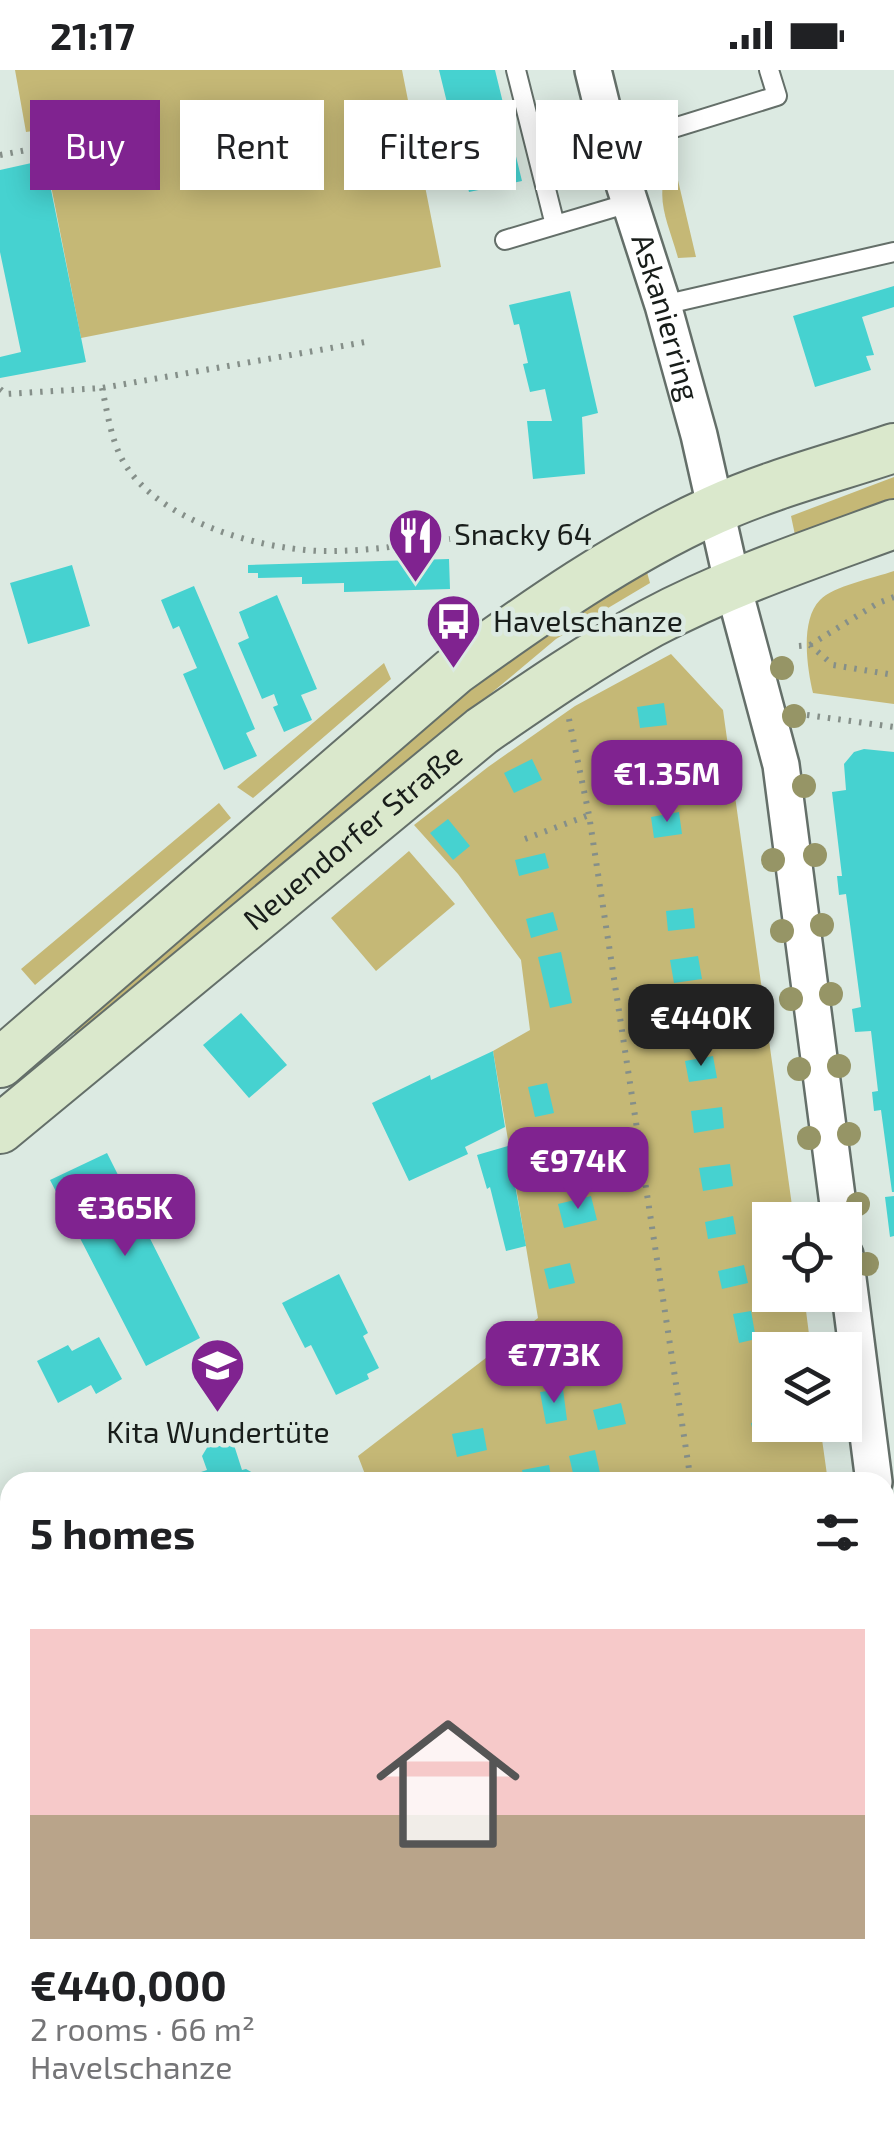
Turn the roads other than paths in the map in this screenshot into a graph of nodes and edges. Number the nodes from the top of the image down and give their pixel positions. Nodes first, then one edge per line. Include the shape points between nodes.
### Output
1 (516, 70) edge
2 (593, 70) edge
3 (770, 70) edge
4 (600, 100) edge
5 (678, 127) edge
6 (624, 190) edge
7 (628, 203) junction
8 (555, 225) junction
9 (505, 240) dead end
10 (894, 252) edge
11 (662, 305) junction
12 (894, 448) edge
13 (716, 510) junction
14 (894, 524) edge
15 (733, 586) junction
16 (0, 1063) edge
17 (0, 1129) edge
18 (838, 1202) edge
19 (852, 1312) edge
20 (873, 1472) edge

1 - 8 lane
2 - 4 street, Askanierring
3 - 5 lane via 777,96
6 - 7 street, Askanierring
7 - 8 lane
7 - 11 street, Askanierring
8 - 9 lane
10 - 11 lane
11 - 13 street, Askanierring
12 - 13 main road, Neuendorfer Straße
13 - 15 street
13 - 16 main road, Neuendorfer Straße via 570,591 454,671
14 - 15 main road, Neuendorfer Straße
15 - 17 main road, Neuendorfer Straße via 650,624 482,730
15 - 18 street via 781,764
19 - 20 street

